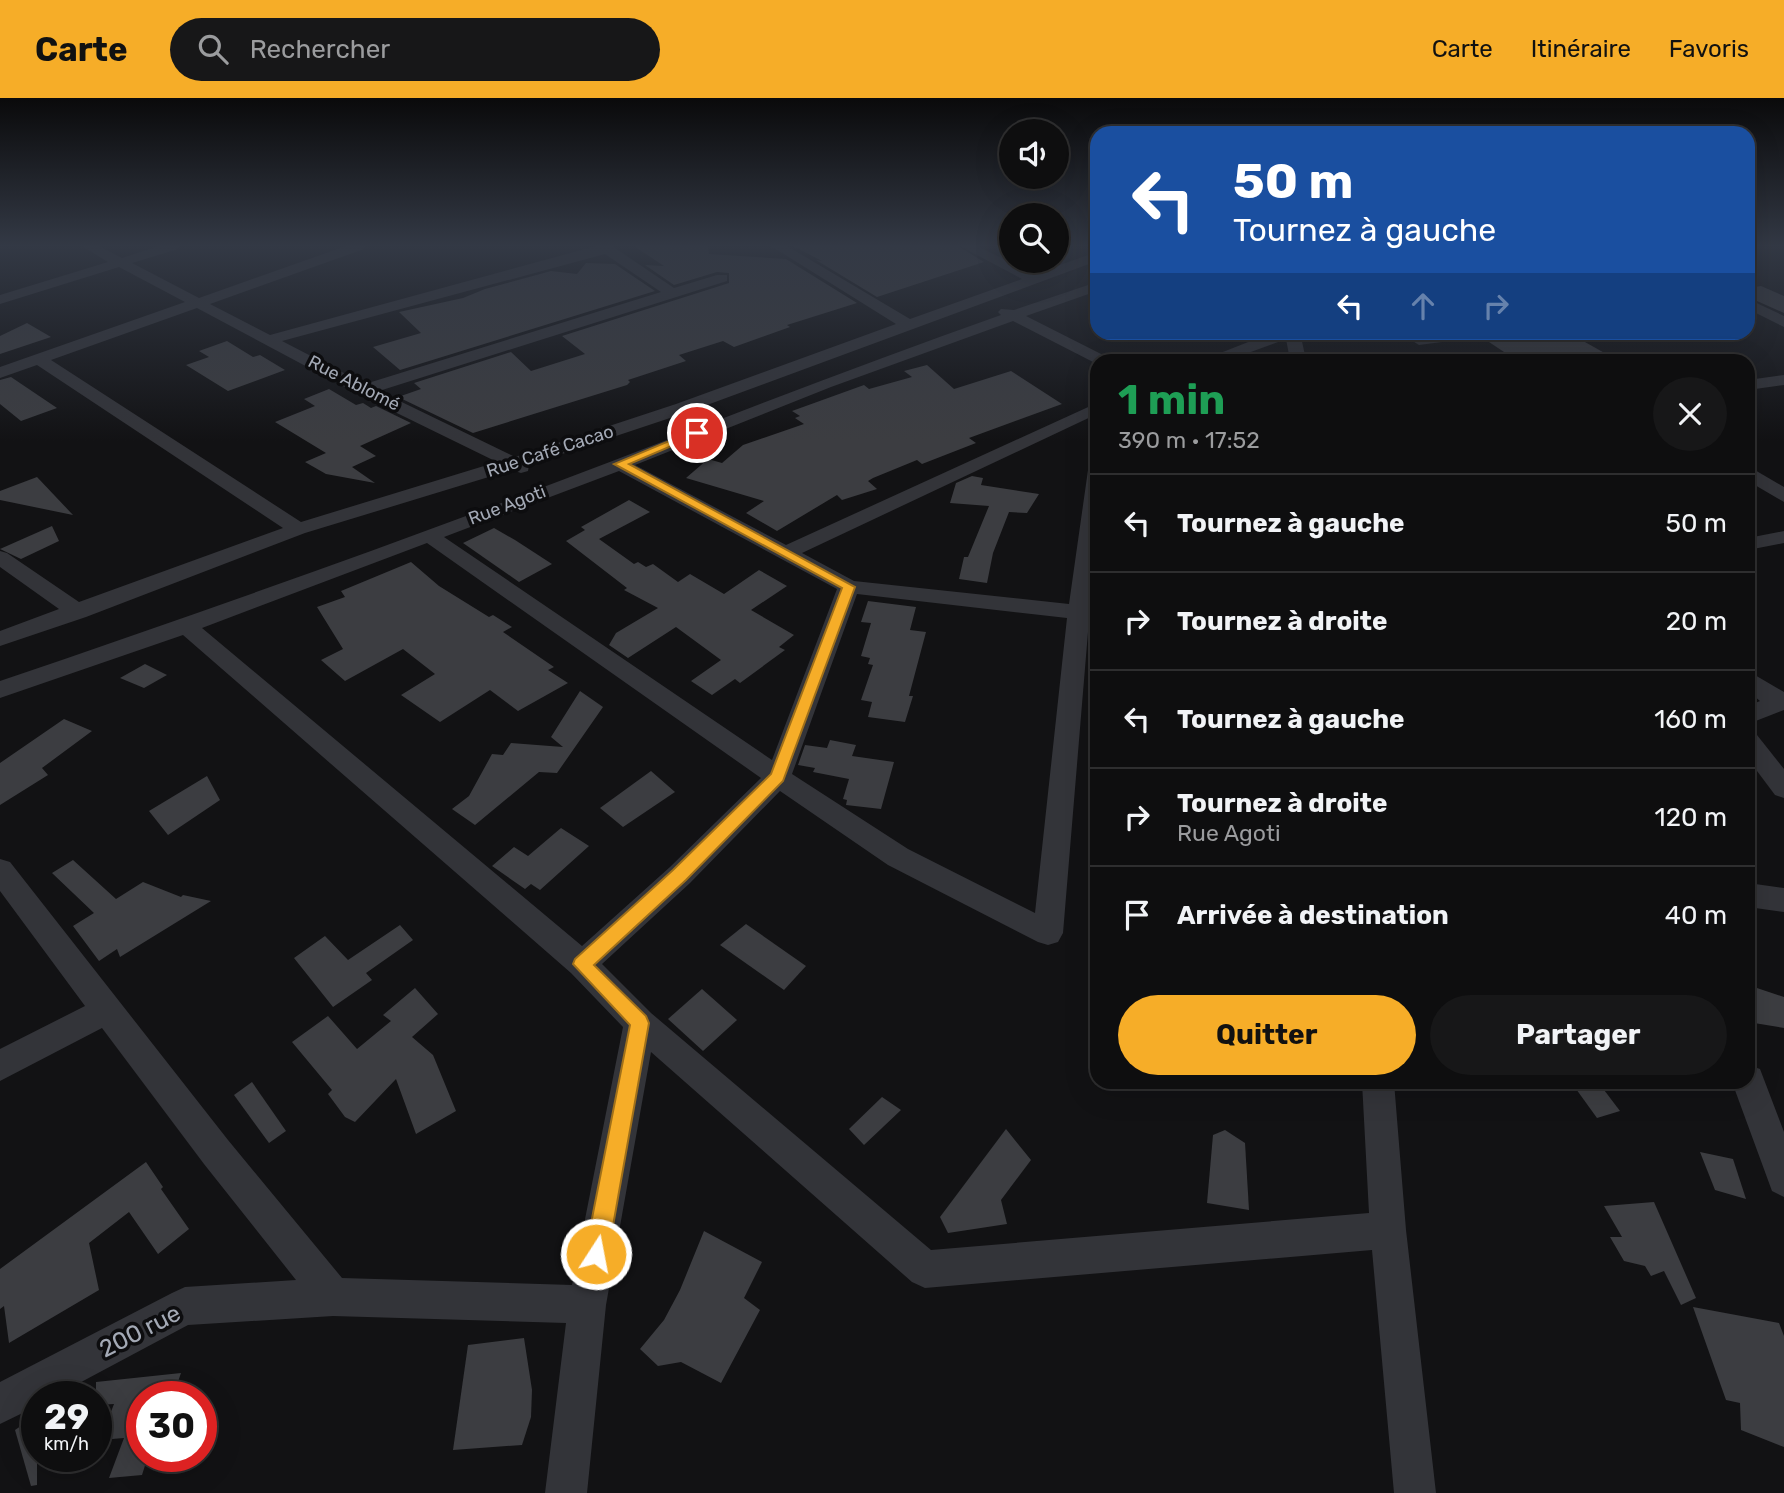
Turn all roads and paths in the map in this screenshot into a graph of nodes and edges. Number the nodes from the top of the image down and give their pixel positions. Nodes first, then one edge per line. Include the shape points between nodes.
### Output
1 (179, 311) edge
2 (218, 311) edge
3 (372, 311) edge
4 (614, 311) edge
5 (884, 311) edge
6 (949, 311) edge
7 (1004, 311) edge
8 (1027, 311) edge
9 (1763, 311) edge
10 (1013, 316) junction
11 (1784, 322) edge
12 (908, 326) junction
13 (271, 339) junction
14 (1270, 340) edge
15 (1090, 354) edge
16 (1232, 354) edge
17 (40, 360) junction
18 (0, 373) edge
19 (1784, 380) edge
20 (1755, 384) edge
21 (364, 390) junction
22 (1090, 411) edge
23 (515, 463) junction
24 (620, 464) junction
25 (1755, 477) edge
26 (555, 487) junction
27 (1784, 496) edge
28 (298, 529) junction
29 (430, 536) junction
30 (1784, 537) edge
31 (1755, 543) edge
32 (786, 553) junction
33 (0, 557) edge
34 (1090, 580) edge
35 (849, 587) junction
36 (78, 612) junction
37 (1088, 612) edge
38 (186, 626) junction
39 (0, 639) edge
40 (1755, 683) edge
41 (0, 690) edge
42 (1780, 700) edge
43 (1755, 712) edge
44 (1755, 750) edge
45 (778, 777) junction
46 (1784, 788) edge
47 (0, 870) edge
48 (1755, 896) edge
49 (1784, 900) edge
50 (582, 964) junction
51 (107, 1010) junction
52 (640, 1023) junction
53 (0, 1066) edge
54 (1378, 1089) edge
55 (1751, 1089) edge
56 (1784, 1179) edge
57 (1388, 1230) junction
58 (333, 1297) junction
59 (587, 1305) junction
60 (0, 1404) edge
61 (566, 1493) edge
62 (1415, 1493) edge

1 - 17 street
2 - 13 street, Rue Ablomé
3 - 13 street
4 - 21 street
5 - 12 street
6 - 12 street, Rue Café Cacao
7 - 10 street
8 - 10 street
9 - 11 street
10 - 15 street
10 - 24 street, Rue Agoti via 825,383
12 - 23 street, Rue Café Cacao
13 - 21 street, Rue Ablomé
14 - 16 street
17 - 18 street
17 - 28 street
19 - 20 street
21 - 23 street, Rue Ablomé
22 - 32 street
23 - 26 street, Rue Ablomé
23 - 28 street, Rue Café Cacao
24 - 26 street, Rue Agoti
24 - 32 street
25 - 27 street
26 - 29 street, Rue Agoti
28 - 36 street, Rue Café Cacao
29 - 38 street, Rue Agoti
29 - 45 street
30 - 31 street
32 - 35 street
33 - 36 street
34 - 37 street
35 - 37 street
35 - 45 street
36 - 39 street, Rue Café Cacao
37 - 45 street via 1048,933 898,857
38 - 41 street, Rue Agoti
38 - 50 street
40 - 42 street
42 - 43 street
44 - 46 street
45 - 50 street
47 - 51 street
48 - 49 street
50 - 52 street
51 - 53 street
51 - 58 street
52 - 57 street via 925,1269
52 - 59 street
54 - 57 street
55 - 56 street
57 - 62 street
58 - 59 street
58 - 60 street, 200 rue via 185,1306
59 - 61 street

